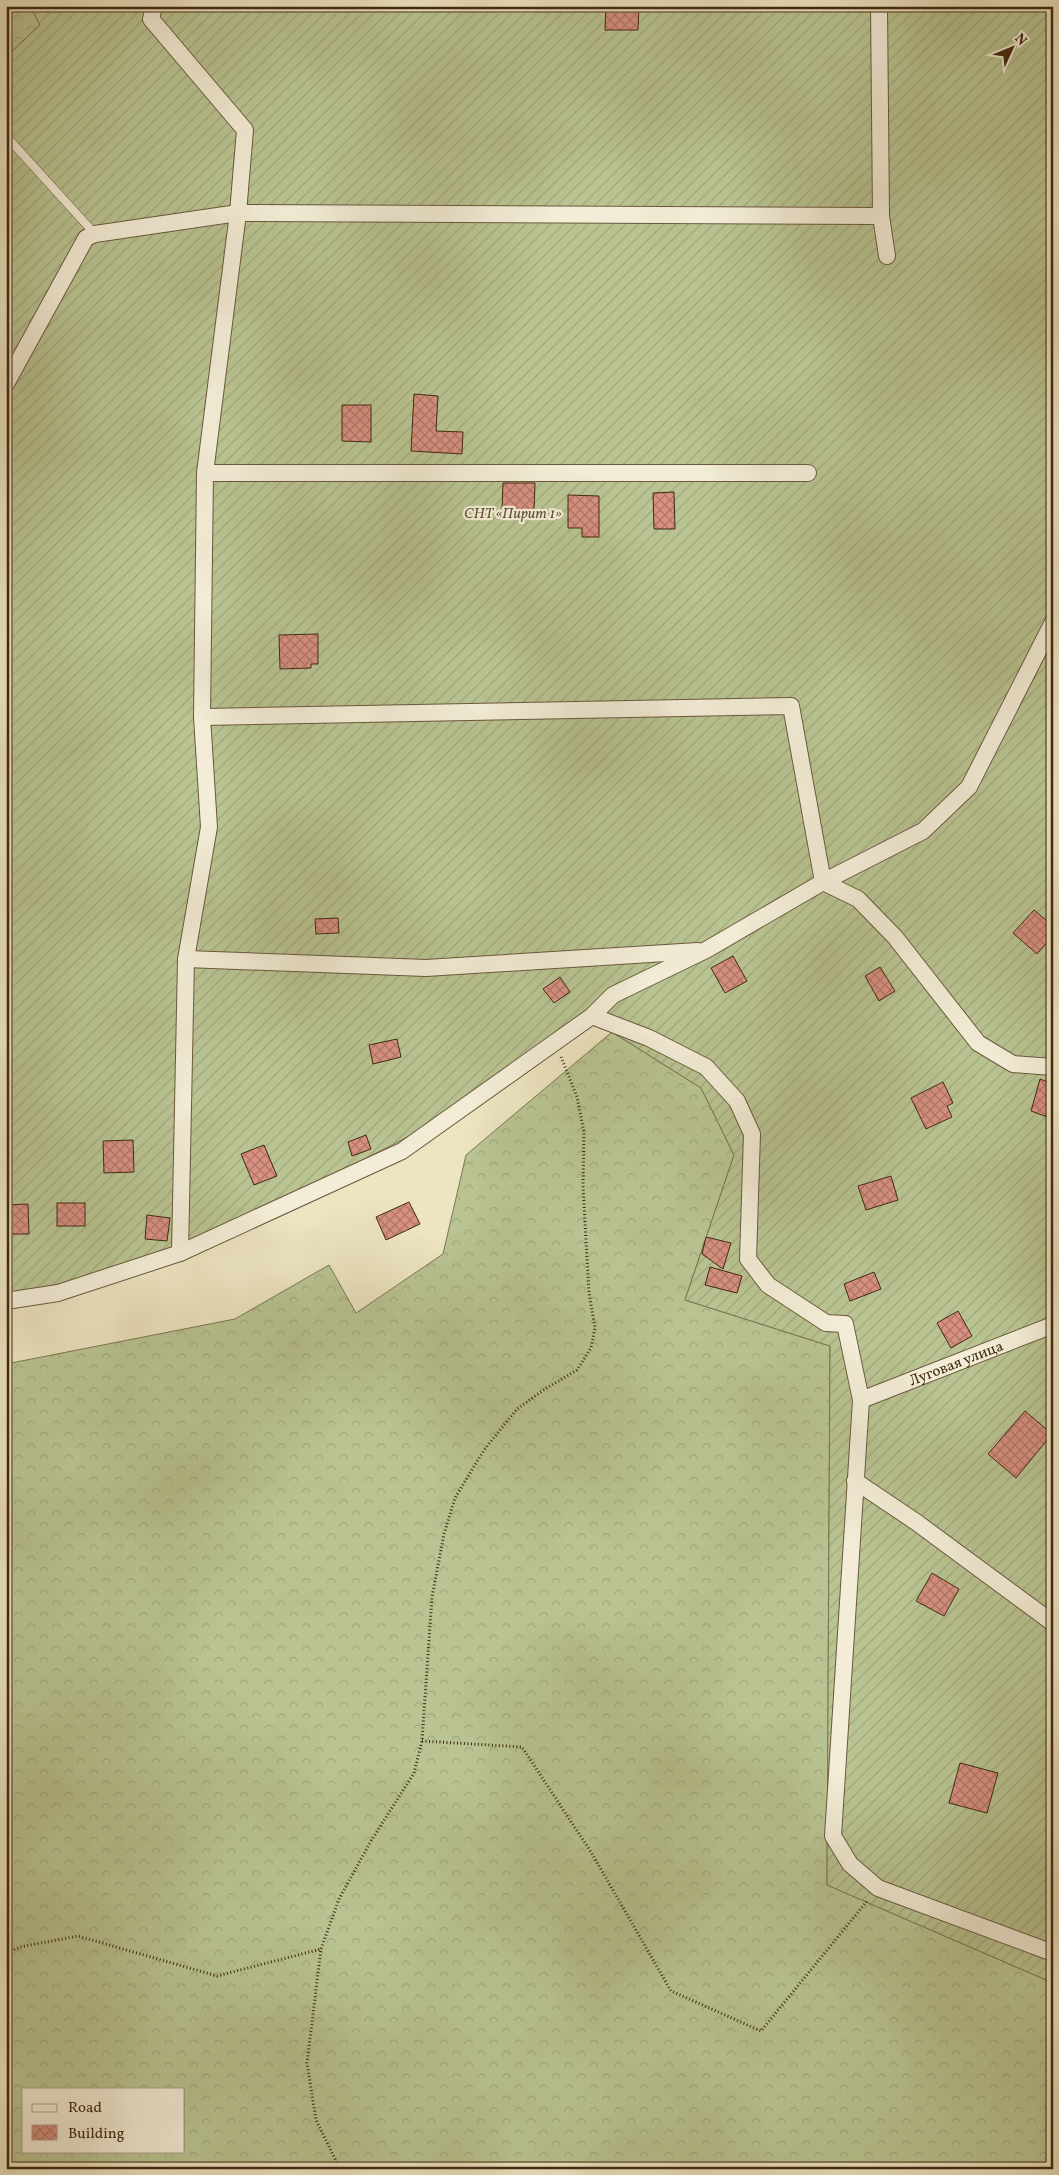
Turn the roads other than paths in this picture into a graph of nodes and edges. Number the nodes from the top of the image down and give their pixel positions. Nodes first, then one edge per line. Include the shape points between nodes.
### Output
1 (154, 6) edge
2 (879, 6) edge
3 (6, 136) edge
4 (238, 213) junction
5 (881, 216) junction
6 (95, 234) junction
7 (887, 256) dead end
8 (6, 384) edge
9 (205, 472) junction
10 (808, 473) dead end
11 (1053, 622) edge
12 (202, 717) junction
13 (823, 882) junction
14 (706, 950) junction
15 (186, 960) junction
16 (592, 1016) junction
17 (1053, 1068) edge
18 (180, 1253) junction
19 (6, 1301) edge
20 (1053, 1326) edge
21 (861, 1400) junction
22 (855, 1481) junction
23 (1053, 1623) edge
24 (1053, 1953) edge

1 - 4 street via 151,19 245,130
2 - 5 street
3 - 6 lane
4 - 5 street
4 - 6 street
4 - 9 street
5 - 7 street
6 - 8 street via 86,238
9 - 10 street
9 - 12 street
11 - 13 street via 969,787 923,832
12 - 13 street via 791,706
12 - 15 street via 209,827
13 - 14 street
13 - 17 street via 858,898 889,931 978,1043 1013,1064
14 - 15 street via 426,968
14 - 16 street via 613,995
15 - 18 street
16 - 18 street via 402,1151
16 - 21 street via 649,1038 706,1067 737,1101 752,1134 748,1259 768,1285 826,1323 845,1324
18 - 19 street via 58,1294
20 - 21 street, Луговая улица
21 - 22 street
22 - 23 street
22 - 24 street via 833,1836 850,1864 878,1888

